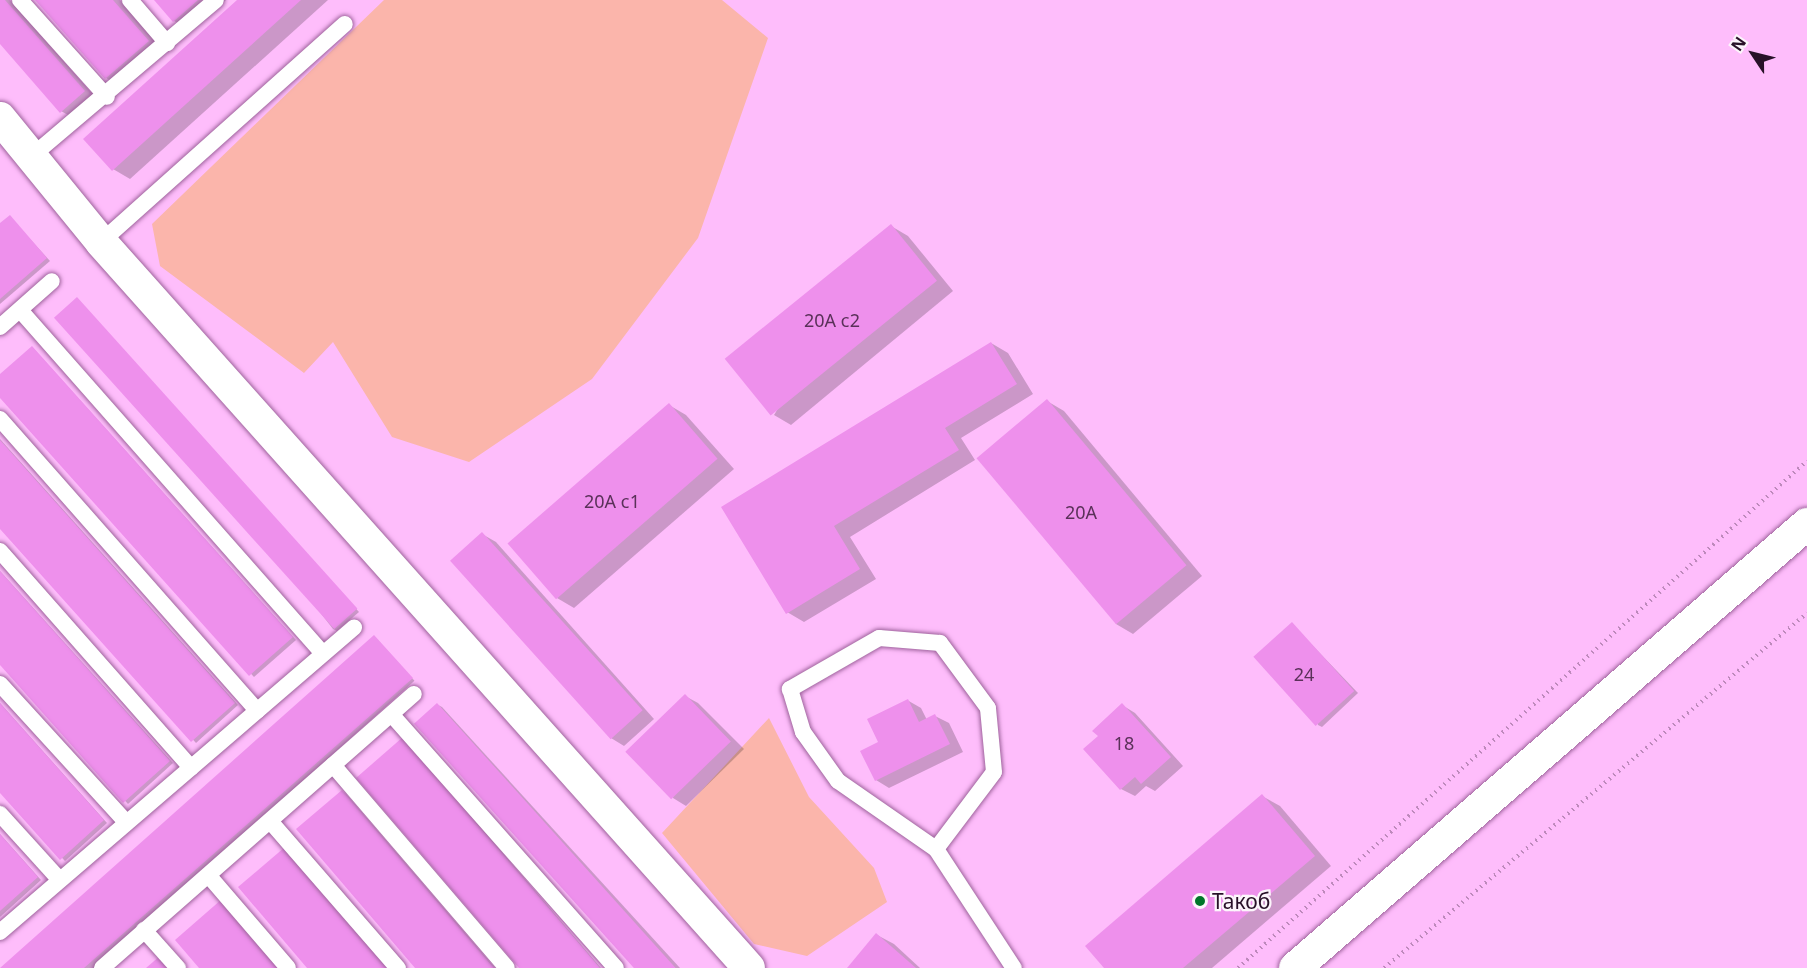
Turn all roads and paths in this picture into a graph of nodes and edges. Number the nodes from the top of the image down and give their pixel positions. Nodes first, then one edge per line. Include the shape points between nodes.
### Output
1 (20, 0) edge
2 (130, 0) edge
3 (216, 0) edge
4 (345, 24) dead end
5 (167, 43) junction
6 (106, 97) junction
7 (0, 118) edge
8 (32, 156) junction
9 (101, 242) junction
10 (52, 281) dead end
11 (20, 309) junction
12 (0, 327) edge
13 (0, 419) edge
14 (1807, 461) edge
15 (1807, 524) edge
16 (0, 551) edge
17 (1807, 613) edge
18 (354, 627) dead end
19 (323, 654) junction
20 (0, 684) edge
21 (414, 694) dead end
22 (257, 711) junction
23 (392, 715) junction
24 (333, 765) junction
25 (191, 768) junction
26 (0, 814) edge
27 (270, 821) junction
28 (126, 822) junction
29 (936, 849) junction
30 (209, 876) junction
31 (59, 879) junction
32 (144, 930) junction
33 (0, 932) edge
34 (102, 968) edge
35 (178, 968) edge
36 (288, 968) edge
37 (398, 968) edge
38 (507, 968) edge
39 (616, 968) edge
40 (749, 968) edge
41 (1014, 968) edge
42 (1238, 968) edge
43 (1295, 968) edge
44 (1384, 968) edge

1 - 6 lane
2 - 5 lane
3 - 5 lane
4 - 9 lane
5 - 6 lane
6 - 8 lane
7 - 8 street
8 - 9 street
9 - 40 street
10 - 11 lane
11 - 12 lane
11 - 19 lane
13 - 22 lane
14 - 42 path
15 - 43 street
16 - 25 lane
17 - 44 path
18 - 19 lane
19 - 22 lane
20 - 28 lane
21 - 23 lane
22 - 25 lane
23 - 24 lane
23 - 39 lane
24 - 27 lane
24 - 38 lane
25 - 28 lane
26 - 31 lane
27 - 30 lane
27 - 37 lane
28 - 31 lane
29 - 29 lane via 838,781 803,732 790,689 879,638 940,643 988,708 994,772
29 - 41 lane
30 - 32 lane
30 - 36 lane
31 - 33 lane
32 - 34 lane
32 - 35 lane

